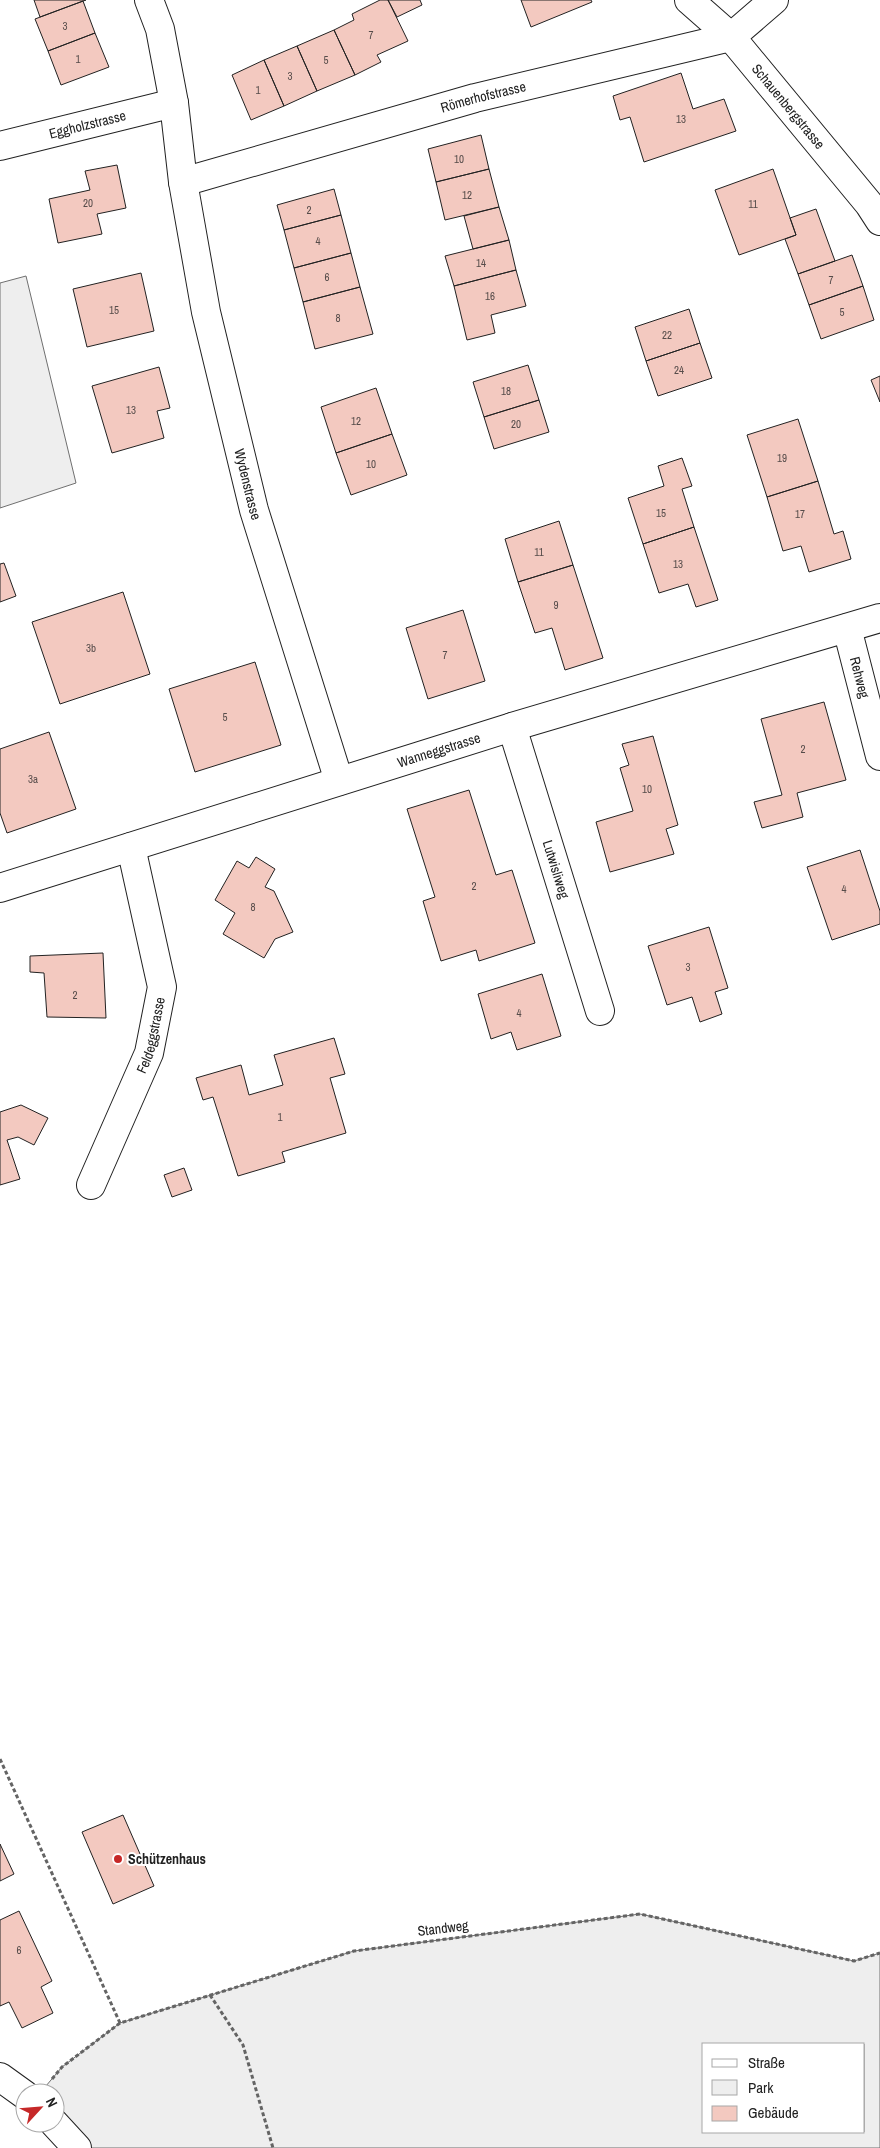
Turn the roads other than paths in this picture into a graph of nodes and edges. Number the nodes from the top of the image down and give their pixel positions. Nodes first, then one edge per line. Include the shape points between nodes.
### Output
1 (149, 0) edge
2 (689, 0) edge
3 (774, 0) edge
4 (731, 37) junction
5 (174, 104) junction
6 (0, 146) edge
7 (183, 182) junction
8 (880, 221) edge
9 (880, 618) edge
10 (847, 628) junction
11 (512, 727) junction
12 (880, 756) edge
13 (339, 781) junction
14 (131, 847) junction
15 (0, 888) edge
16 (600, 1010) dead end
17 (91, 1185) dead end
18 (0, 2077) edge
19 (15, 2088) edge
20 (63, 2133) edge
21 (77, 2148) edge

1 - 5 street via 160,29
2 - 4 street, Schauenbergstrasse
3 - 4 street, Römerhofstrasse
4 - 7 street, Römerhofstrasse via 475,98
4 - 8 street, Schauenbergstrasse
5 - 6 street, Eggholzstrasse
5 - 7 street
7 - 13 street, Wydenstrasse via 206,312 254,510
9 - 10 street, Wanneggstrasse
10 - 11 street, Wanneggstrasse
10 - 12 street, Rehweg
11 - 13 street, Wanneggstrasse
11 - 16 street, Lutwisliweg
13 - 14 street, Wanneggstrasse
14 - 15 street, Wanneggstrasse
14 - 17 street, Feldeggstrasse via 162,987 149,1053
18 - 19 street
20 - 21 street

